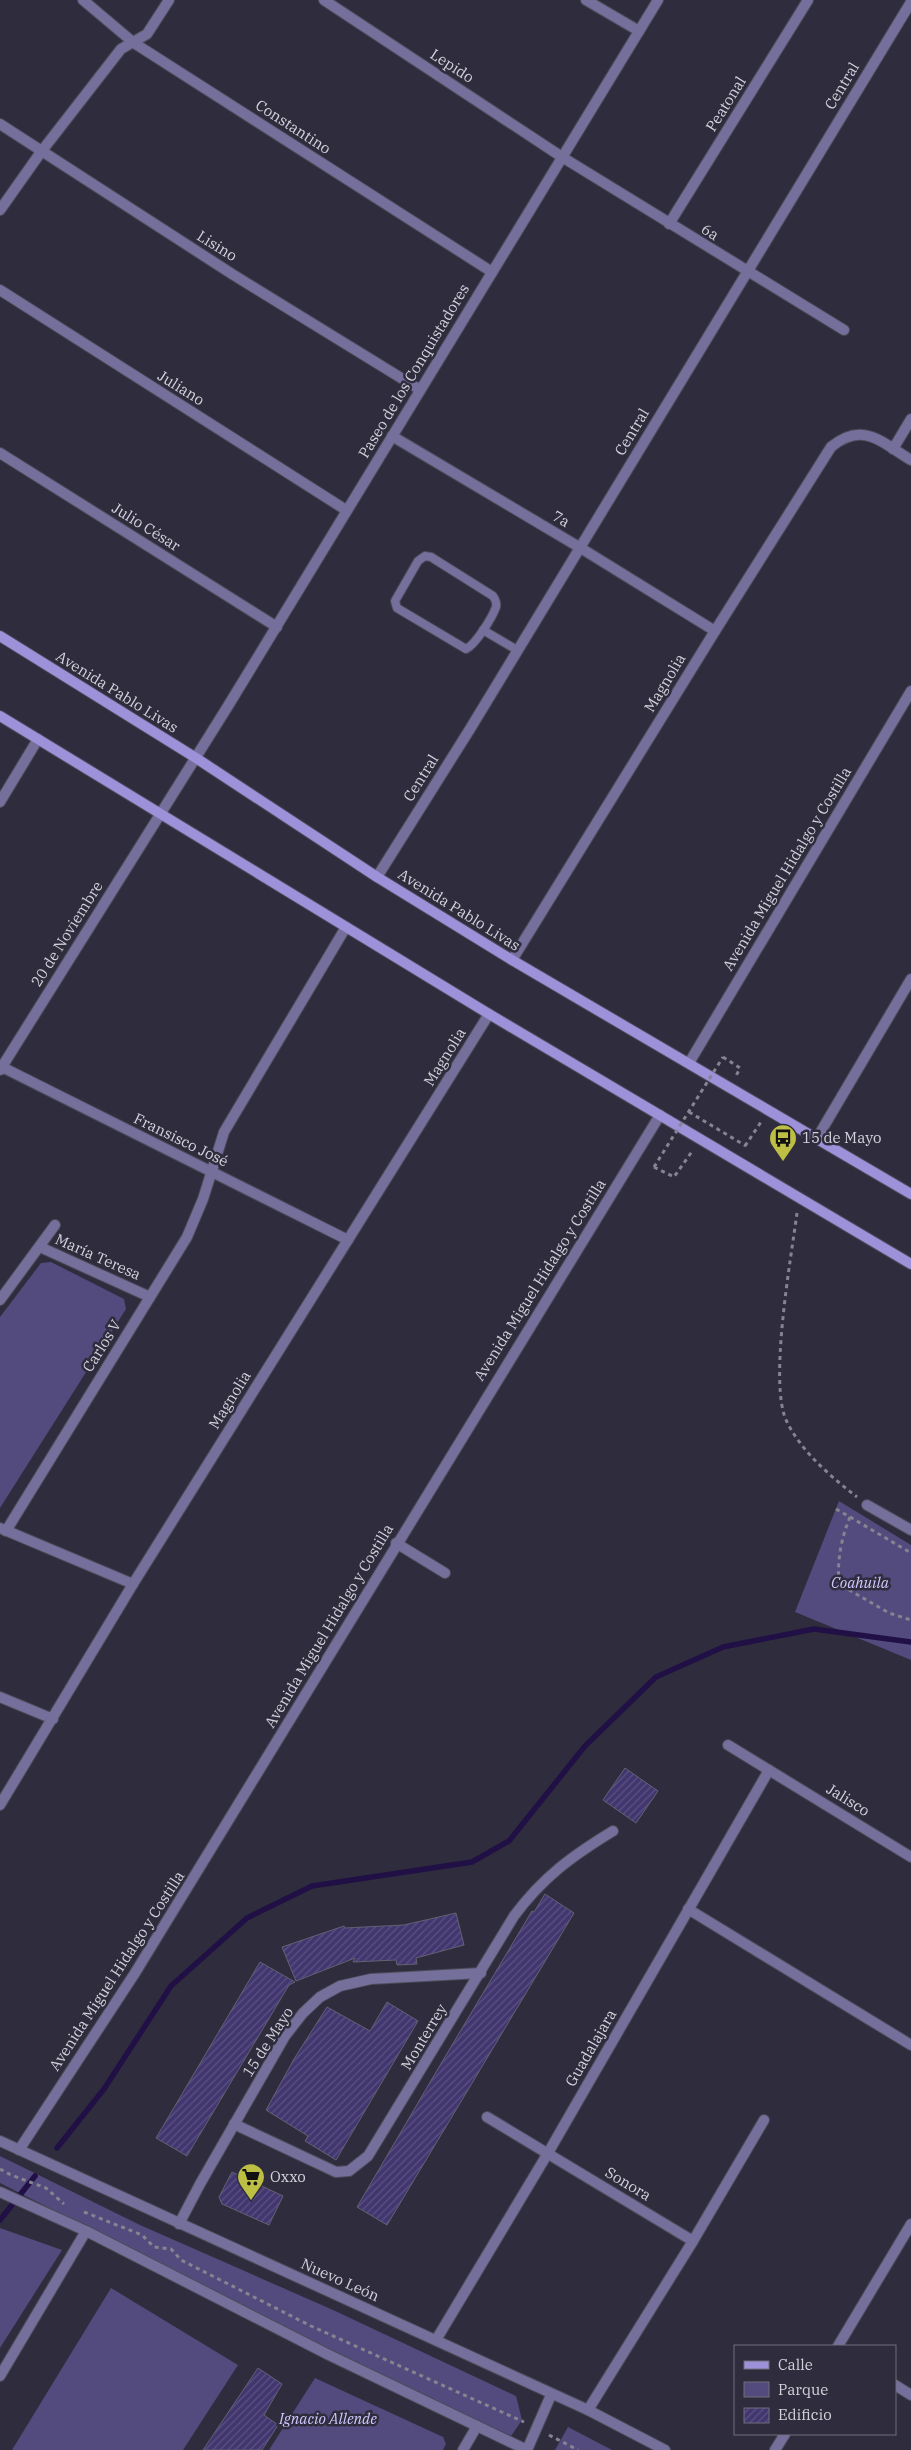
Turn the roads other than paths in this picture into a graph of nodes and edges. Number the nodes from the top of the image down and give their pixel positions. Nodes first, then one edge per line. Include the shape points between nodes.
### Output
1 (82, 0) edge
2 (169, 0) edge
3 (324, 0) edge
4 (586, 0) edge
5 (658, 0) edge
6 (808, 0) edge
7 (911, 2) edge
8 (639, 32) junction
9 (134, 43) junction
10 (0, 124) edge
11 (41, 152) junction
12 (562, 157) junction
13 (0, 210) edge
14 (669, 224) junction
15 (492, 272) junction
16 (747, 272) junction
17 (0, 290) edge
18 (844, 330) dead end
19 (419, 390) junction
20 (911, 419) edge
21 (392, 436) junction
22 (893, 449) junction
23 (0, 453) edge
24 (911, 460) edge
25 (346, 510) junction
26 (579, 547) junction
27 (277, 626) junction
28 (483, 630) junction
29 (715, 631) junction
30 (0, 636) edge
31 (517, 650) junction
32 (911, 691) edge
33 (0, 716) edge
34 (38, 738) junction
35 (196, 758) junction
36 (0, 802) edge
37 (161, 814) junction
38 (377, 877) junction
39 (346, 927) junction
40 (512, 960) junction
41 (911, 979) edge
42 (908, 992) edge
43 (489, 1014) junction
44 (689, 1063) junction
45 (1, 1068) edge
46 (660, 1115) junction
47 (817, 1138) junction
48 (210, 1172) junction
49 (911, 1194) edge
50 (55, 1225) dead end
51 (348, 1240) junction
52 (40, 1247) junction
53 (911, 1264) edge
54 (150, 1297) junction
55 (0, 1300) edge
56 (867, 1505) road end
57 (3, 1529) edge
58 (911, 1530) edge
59 (396, 1543) junction
60 (445, 1572) dead end
61 (133, 1584) junction
62 (0, 1697) edge
63 (53, 1719) junction
64 (728, 1745) dead end
65 (770, 1770) junction
66 (0, 1805) edge
67 (613, 1831) dead end
68 (911, 1857) edge
69 (688, 1909) junction
70 (481, 1972) junction
71 (911, 2045) edge
72 (487, 2117) dead end
73 (764, 2120) dead end
74 (234, 2124) junction
75 (0, 2141) edge
76 (19, 2150) junction
77 (548, 2153) junction
78 (0, 2192) edge
79 (180, 2224) junction
80 (911, 2224) edge
81 (86, 2231) junction
82 (693, 2241) junction
83 (436, 2340) junction
84 (839, 2345) edge
85 (0, 2376) edge
86 (896, 2386) edge
87 (551, 2395) junction
88 (911, 2396) edge
89 (588, 2410) junction
90 (477, 2426) junction
91 (784, 2435) edge
92 (463, 2450) edge
93 (527, 2450) edge
94 (665, 2450) edge
95 (775, 2450) edge

1 - 9 street, Constantino
2 - 9 street via 147,34
3 - 12 street, Lepido
4 - 8 street
5 - 8 street, Paseo de los Conquistadores
6 - 14 street, Peatonal
7 - 16 street, Central
8 - 12 street, Paseo de los Conquistadores
9 - 11 street via 121,49
9 - 15 street, Constantino
10 - 11 street, Lisino
11 - 13 street
11 - 19 street, Lisino
12 - 14 street, 6a
12 - 15 street, Paseo de los Conquistadores
14 - 16 street, 6a
15 - 19 street, Paseo de los Conquistadores
16 - 18 street, 6a
16 - 26 street, Central
17 - 25 street, Juliano
19 - 21 street, Paseo de los Conquistadores
20 - 22 street
21 - 25 street, Paseo de los Conquistadores
21 - 26 street, 7a
22 - 24 street
22 - 29 street, Magnolia via 857,433 842,438 831,447
23 - 27 street, Julio César
25 - 27 street, Paseo de los Conquistadores
26 - 29 street, 7a
26 - 31 street, Central
27 - 35 street, Paseo de los Conquistadores
28 - 28 lane via 496,607 493,596 431,557 425,556 418,561 395,600 397,608 466,649
28 - 31 lane
29 - 40 street, Magnolia
30 - 35 main road, Avenida Pablo Livas
31 - 38 street, Central
32 - 44 street, Avenida Miguel Hidalgo y Costilla
33 - 34 main road
34 - 36 street
34 - 37 main road
35 - 37 street, 20 de Noviembre
35 - 38 main road, Avenida Pablo Livas
37 - 39 main road
37 - 45 street, 20 de Noviembre
38 - 40 main road, Avenida Pablo Livas
39 - 43 main road
39 - 48 street via 224,1132
40 - 44 main road, Avenida Pablo Livas
41 - 42 street
42 - 47 street
43 - 46 main road
43 - 51 street, Magnolia
44 - 47 main road, Avenida Pablo Livas
45 - 48 street, Fransisco José
46 - 53 main road
46 - 59 street, Avenida Miguel Hidalgo y Costilla
47 - 49 main road, Avenida Pablo Livas
48 - 51 street, Fransisco José
48 - 54 street, Carlos V via 203,1200 187,1237
50 - 52 street
51 - 61 street, Magnolia
52 - 54 street, María Teresa
52 - 55 street, María Teresa
54 - 57 street, Carlos V
56 - 58 street
57 - 61 street
59 - 60 street
59 - 76 street, Avenida Miguel Hidalgo y Costilla via 146,1957
61 - 63 street, Magnolia
62 - 63 street
63 - 66 street, Magnolia
64 - 65 street, Jalisco
65 - 68 street, Jalisco
65 - 69 street, Guadalajara
67 - 70 street, Monterrey via 567,1860 532,1892
69 - 71 street
69 - 77 street, Guadalajara
70 - 74 street, 15 de Mayo via 371,1979 340,1986 320,1997 285,2036
70 - 74 street, Monterrey via 386,2128 359,2166 350,2172 336,2172
72 - 77 street, Sonora
73 - 82 street
74 - 79 street, 15 de Mayo
75 - 76 street, Nuevo León
76 - 79 street, Nuevo León
77 - 82 street, Sonora
77 - 83 street, Guadalajara
78 - 81 street
79 - 83 street, Nuevo León
80 - 84 street
81 - 85 street
81 - 90 street via 327,2354
82 - 89 street
83 - 87 street, Nuevo León
86 - 88 street
87 - 89 street, Nuevo León
87 - 93 street
89 - 94 street, Nuevo León
90 - 92 street
90 - 93 street
91 - 95 street

